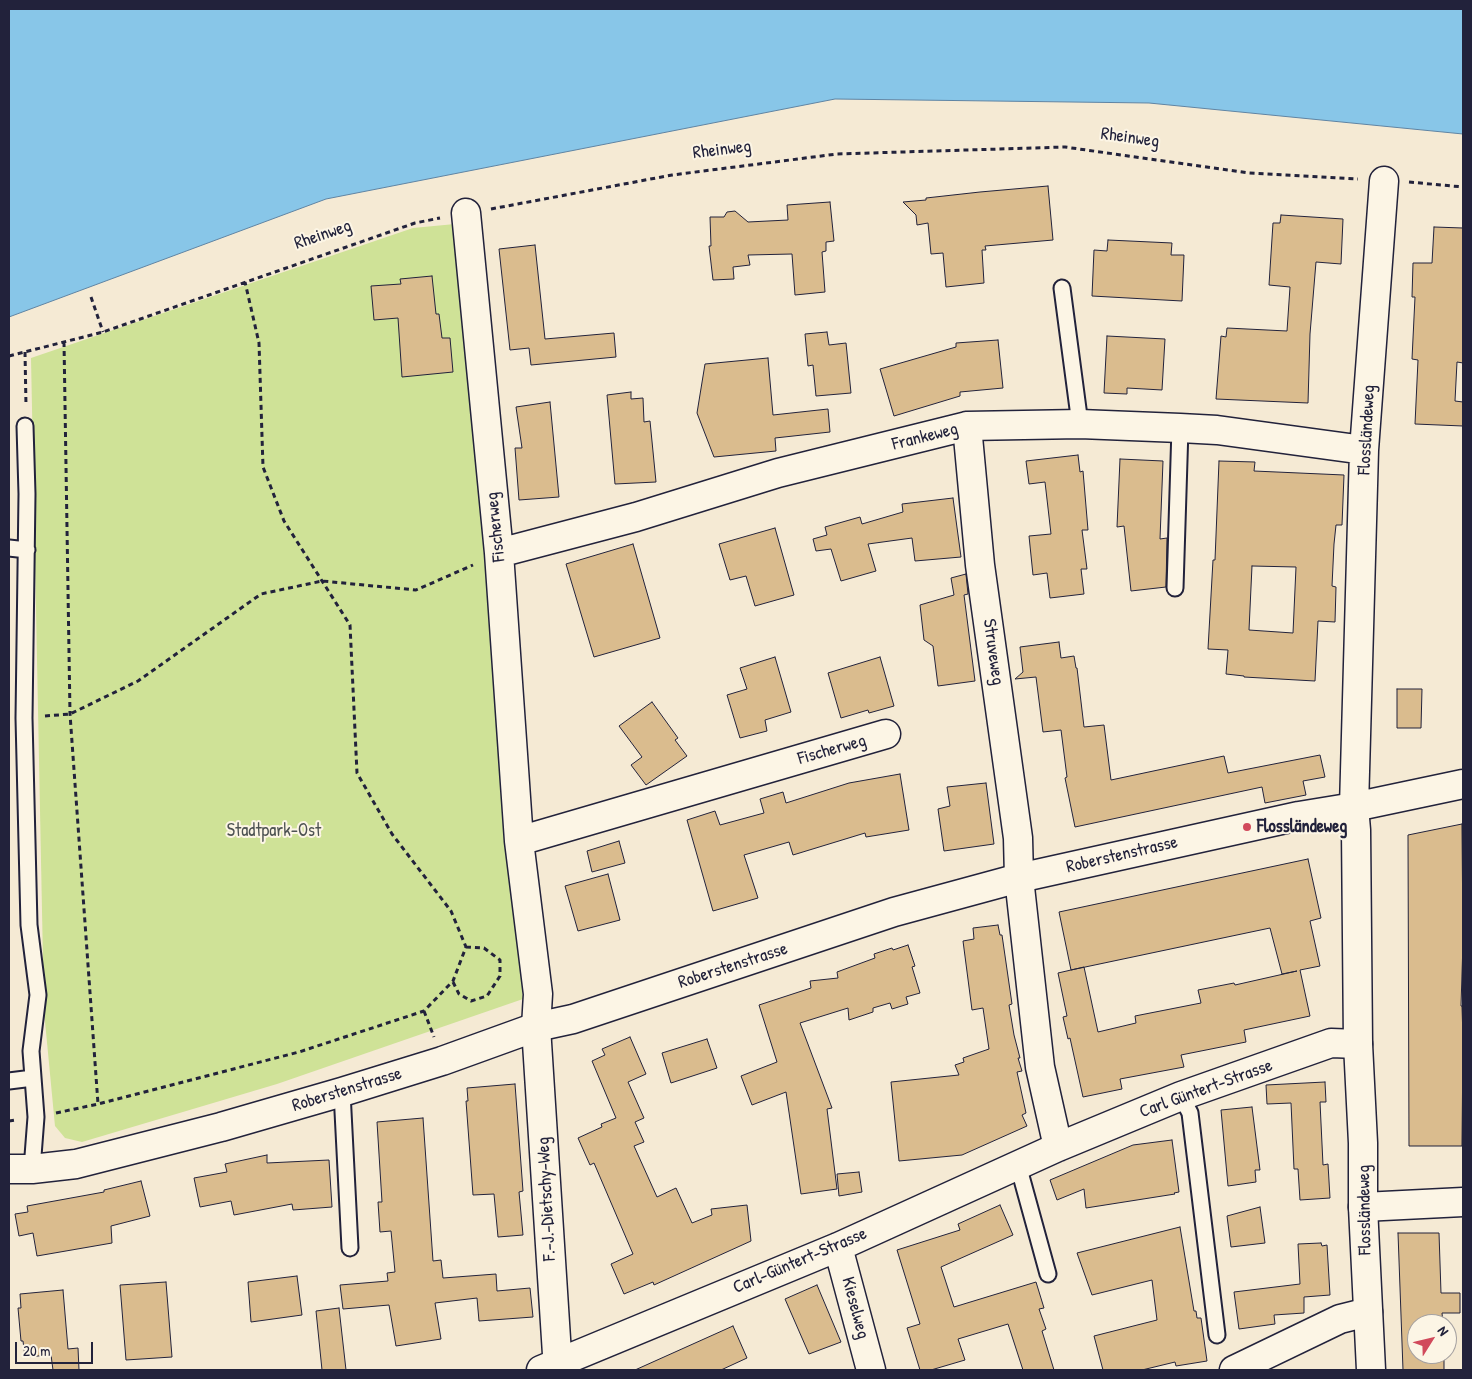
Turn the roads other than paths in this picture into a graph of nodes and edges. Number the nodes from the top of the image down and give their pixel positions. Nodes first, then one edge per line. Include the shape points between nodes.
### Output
1 (1384, 181) road end
2 (466, 213) road end
3 (1062, 288) dead end
4 (1080, 424) junction
5 (25, 426) road end
6 (967, 426) junction
7 (1180, 428) junction
8 (1364, 450) junction
9 (9, 548) edge
10 (27, 550) junction
11 (499, 553) junction
12 (1174, 588) dead end
13 (886, 734) dead end
14 (1463, 784) edge
15 (1354, 807) junction
16 (519, 841) junction
17 (1019, 878) junction
18 (536, 1027) junction
19 (1358, 1044) junction
20 (33, 1078) junction
21 (9, 1081) edge
22 (342, 1092) junction
23 (1182, 1096) junction
24 (1058, 1147) junction
25 (1018, 1165) junction
26 (20, 1169) edge
27 (1463, 1202) edge
28 (1363, 1207) junction
29 (838, 1246) junction
30 (350, 1248) dead end
31 (1048, 1274) dead end
32 (1368, 1312) junction
33 (1217, 1336) dead end
34 (551, 1368) edge
35 (872, 1370) edge
36 (1234, 1370) edge
37 (1371, 1370) edge

1 - 8 street, Flossländeweg
2 - 11 street, Fischerweg
3 - 4 lane
4 - 6 street, Frankeweg
4 - 7 street, Frankeweg
5 - 10 lane
6 - 11 street, Frankeweg via 778,473 636,517
6 - 17 street, Struveweg via 980,565 1018,838
7 - 8 street, Frankeweg
7 - 12 lane
8 - 15 street, Flossländeweg
9 - 10 lane
10 - 20 lane via 24,718 29,925 38,995 31,1051
11 - 16 street, Fischerweg
13 - 16 street, Fischerweg
14 - 15 street, Roberstenstrasse
15 - 17 street, Roberstenstrasse via 1299,816
15 - 19 street, Flossländeweg
16 - 18 street, Fischerweg via 538,994
17 - 18 street, Roberstenstrasse via 894,912 573,1019
17 - 24 street, Struveweg via 1040,1067
18 - 22 street, Roberstenstrasse
18 - 34 street, F.-J.-Dietschy-Weg
19 - 23 street, Carl Güntert-Strasse via 1331,1043
19 - 28 street, Flossländeweg
20 - 21 lane
20 - 26 lane via 36,1117
22 - 26 street, Roberstenstrasse via 76,1164
22 - 30 lane
23 - 24 street, Carl Güntert-Strasse
23 - 33 lane via 1190,1113
24 - 25 street, Carl-Güntert-Strasse
25 - 29 street, Carl-Güntert-Strasse
25 - 31 lane
27 - 28 street
28 - 32 street, Flossländeweg
29 - 34 street, Carl-Güntert-Strasse
29 - 35 street, Kieselweg
32 - 36 street via 1340,1319
32 - 37 street, Flossländeweg

